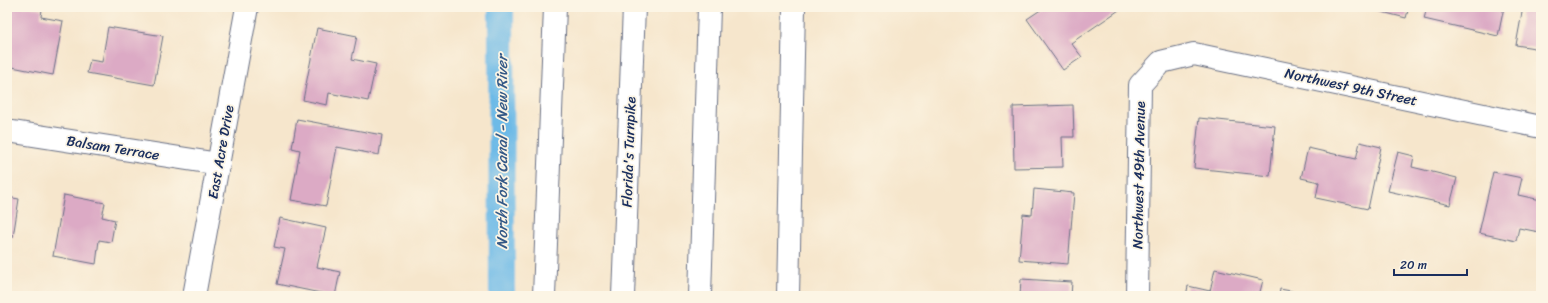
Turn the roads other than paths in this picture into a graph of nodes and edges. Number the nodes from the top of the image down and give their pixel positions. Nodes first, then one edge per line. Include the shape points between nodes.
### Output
1 (247, 7) edge
2 (555, 7) edge
3 (634, 7) edge
4 (709, 7) edge
5 (794, 7) edge
6 (1161, 62) joint
7 (1541, 127) edge
8 (7, 131) edge
9 (219, 164) junction
10 (194, 296) edge
11 (544, 296) edge
12 (623, 296) edge
13 (700, 296) edge
14 (788, 296) edge
15 (1137, 296) edge

1 - 9 main road, East Acre Drive
2 - 11 main road
3 - 12 main road, Florida's Turnpike
4 - 13 main road
5 - 14 main road
6 - 7 main road, Northwest 9th Street via 1194,54
6 - 15 main road, Northwest 49th Avenue via 1140,85
8 - 9 main road, Balsam Terrace
9 - 10 main road, East Acre Drive

